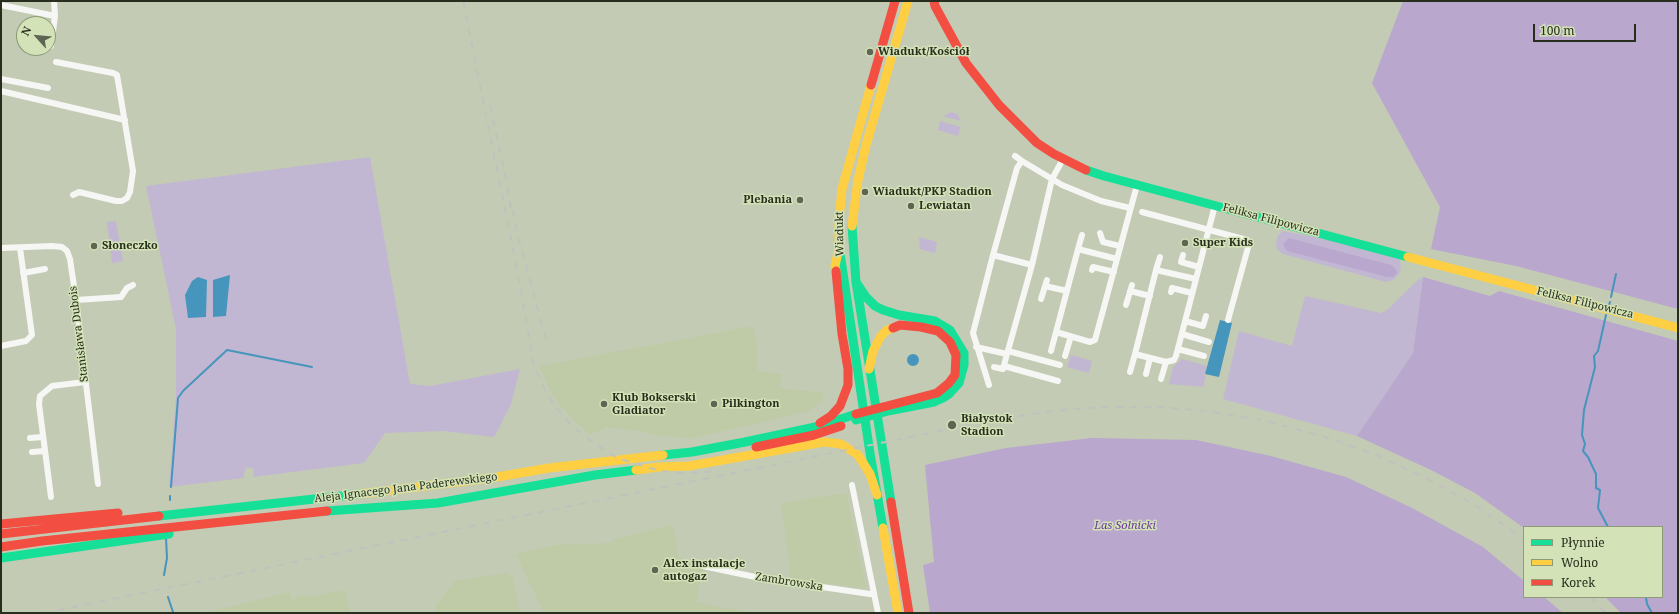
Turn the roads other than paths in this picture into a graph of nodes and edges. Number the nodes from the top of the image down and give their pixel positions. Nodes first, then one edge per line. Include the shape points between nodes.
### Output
1 (54, 1) edge
2 (895, 1) edge
3 (908, 1) edge
4 (932, 3) edge
5 (1, 5) edge
6 (55, 16) joint
7 (56, 62) dead end
8 (1, 79) edge
9 (48, 88) dead end
10 (1, 91) edge
11 (125, 120) junction
12 (1015, 156) dead end
13 (1063, 159) junction
14 (1022, 161) junction
15 (1052, 179) junction
16 (1137, 185) junction
17 (73, 195) dead end
18 (1216, 205) junction
19 (1130, 208) junction
20 (1142, 212) dead end
21 (1209, 229) junction
22 (1100, 233) dead end
23 (1082, 235) dead end
24 (1120, 246) junction
25 (1, 248) edge
26 (20, 248) junction
27 (839, 248) junction
28 (1078, 249) junction
29 (993, 255) junction
30 (1183, 255) dead end
31 (1160, 257) dead end
32 (1117, 259) junction
33 (1032, 264) junction
34 (1199, 267) junction
35 (45, 268) dead end
36 (1092, 270) dead end
37 (1156, 270) junction
38 (1114, 272) junction
39 (23, 273) junction
40 (1196, 279) junction
41 (856, 282) junction
42 (133, 285) dead end
43 (1132, 285) dead end
44 (1067, 291) junction
45 (1130, 291) junction
46 (1171, 292) dead end
47 (1192, 294) junction
48 (1150, 296) junction
49 (1041, 299) dead end
50 (76, 300) junction
51 (1126, 305) dead end
52 (1206, 316) dead end
53 (1228, 320) dead end
54 (1185, 321) junction
55 (1678, 328) edge
56 (1056, 332) junction
57 (1182, 334) junction
58 (1071, 336) junction
59 (1209, 342) dead end
60 (1, 346) edge
61 (976, 347) junction
62 (1178, 349) junction
63 (1051, 351) dead end
64 (1007, 353) junction
65 (1135, 354) junction
66 (1065, 356) dead end
67 (1204, 356) dead end
68 (1150, 358) junction
69 (1166, 362) junction
70 (1060, 365) dead end
71 (994, 366) dead end
72 (1004, 366) junction
73 (869, 369) junction
74 (1130, 372) dead end
75 (1146, 374) dead end
76 (1161, 379) dead end
77 (1058, 381) dead end
78 (85, 382) junction
79 (988, 385) dead end
80 (810, 428) junction
81 (42, 437) junction
82 (30, 438) dead end
83 (45, 451) junction
84 (32, 452) dead end
85 (658, 467) junction
86 (98, 484) dead end
87 (852, 485) dead end
88 (877, 494) junction
89 (51, 497) dead end
90 (196, 512) junction
91 (213, 522) junction
92 (1, 524) edge
93 (1, 534) edge
94 (1, 547) edge
95 (1, 558) edge
96 (703, 566) dead end
97 (874, 593) junction
98 (878, 613) edge
99 (898, 613) edge
100 (909, 613) edge

1 - 6 street
2 - 27 main road, Wiadukt via 845,175 840,206
3 - 41 main road, Wiadukt via 858,180 852,228
4 - 13 main road, Feliksa Filipowicza via 966,63 991,96 1023,131
5 - 6 street
7 - 11 street via 118,75
8 - 9 street
10 - 11 street
11 - 17 street via 133,172 127,198 116,201 79,192
12 - 14 street
13 - 15 street
13 - 16 main road, Feliksa Filipowicza via 1104,176
14 - 15 street
14 - 29 street via 1017,168
15 - 19 street via 1100,201
15 - 33 street
16 - 18 main road, Feliksa Filipowicza
16 - 19 street
18 - 21 street
18 - 55 main road, Feliksa Filipowicza
19 - 24 street
20 - 21 street
21 - 34 street
21 - 53 street via 1247,240 1249,244
22 - 24 street via 1103,242
23 - 28 street
24 - 32 street
25 - 26 street, Stanisława Dubois
26 - 39 street
26 - 50 street, Stanisława Dubois via 52,246 62,247 67,251
27 - 80 main road via 835,266 848,385 843,400 835,412
27 - 88 main road, Wiadukt
28 - 32 street
28 - 44 street
29 - 33 street
29 - 61 street via 973,331
30 - 34 street via 1181,262
31 - 37 street
32 - 38 street
33 - 64 street
34 - 40 street
35 - 39 street
36 - 38 street via 1093,267
37 - 40 street
37 - 48 street
38 - 58 street via 1095,340 1090,342
39 - 60 street via 32,335 26,341
40 - 47 street
41 - 73 main road, Wiadukt
41 - 85 main road via 866,297 883,310 935,321 955,336 964,353 964,366 959,383 949,394 934,402 860,419 814,435
42 - 50 street via 127,288 121,297
43 - 45 street
44 - 49 street via 1046,283
44 - 56 street
45 - 48 street
45 - 51 street
46 - 47 street via 1172,288
47 - 54 street
48 - 65 street
50 - 78 street, Stanisława Dubois
52 - 54 street via 1203,326
54 - 57 street
56 - 58 street
56 - 63 street
57 - 59 street
57 - 62 street
58 - 66 street
61 - 64 street
61 - 79 street
62 - 67 street
62 - 69 street via 1174,360
64 - 70 street
64 - 72 street
65 - 68 street
65 - 74 street
68 - 69 street
68 - 75 street
69 - 76 street
71 - 72 street via 1003,369
72 - 77 street
73 - 80 main road via 878,339 887,330 900,325 921,326 938,331 950,342 956,355 955,375 950,383 937,393
73 - 100 main road, Wiadukt
78 - 81 street via 52,386 40,396 38,404
78 - 86 street, Stanisława Dubois
80 - 90 main road, Aleja Ignacego Jana Paderewskiego via 692,452 542,469 405,489
81 - 82 street
81 - 83 street
83 - 84 street
83 - 89 street
85 - 88 main road via 689,466 833,442 858,455 870,474
85 - 91 main road, Aleja Ignacego Jana Paderewskiego via 438,503 342,509
87 - 97 street
88 - 99 main road
90 - 92 main road via 172,509 42,518
90 - 93 main road, Aleja Ignacego Jana Paderewskiego
91 - 94 main road, Aleja Ignacego Jana Paderewskiego
91 - 95 main road via 183,532
96 - 97 street, Zambrowska via 760,578
97 - 98 street

